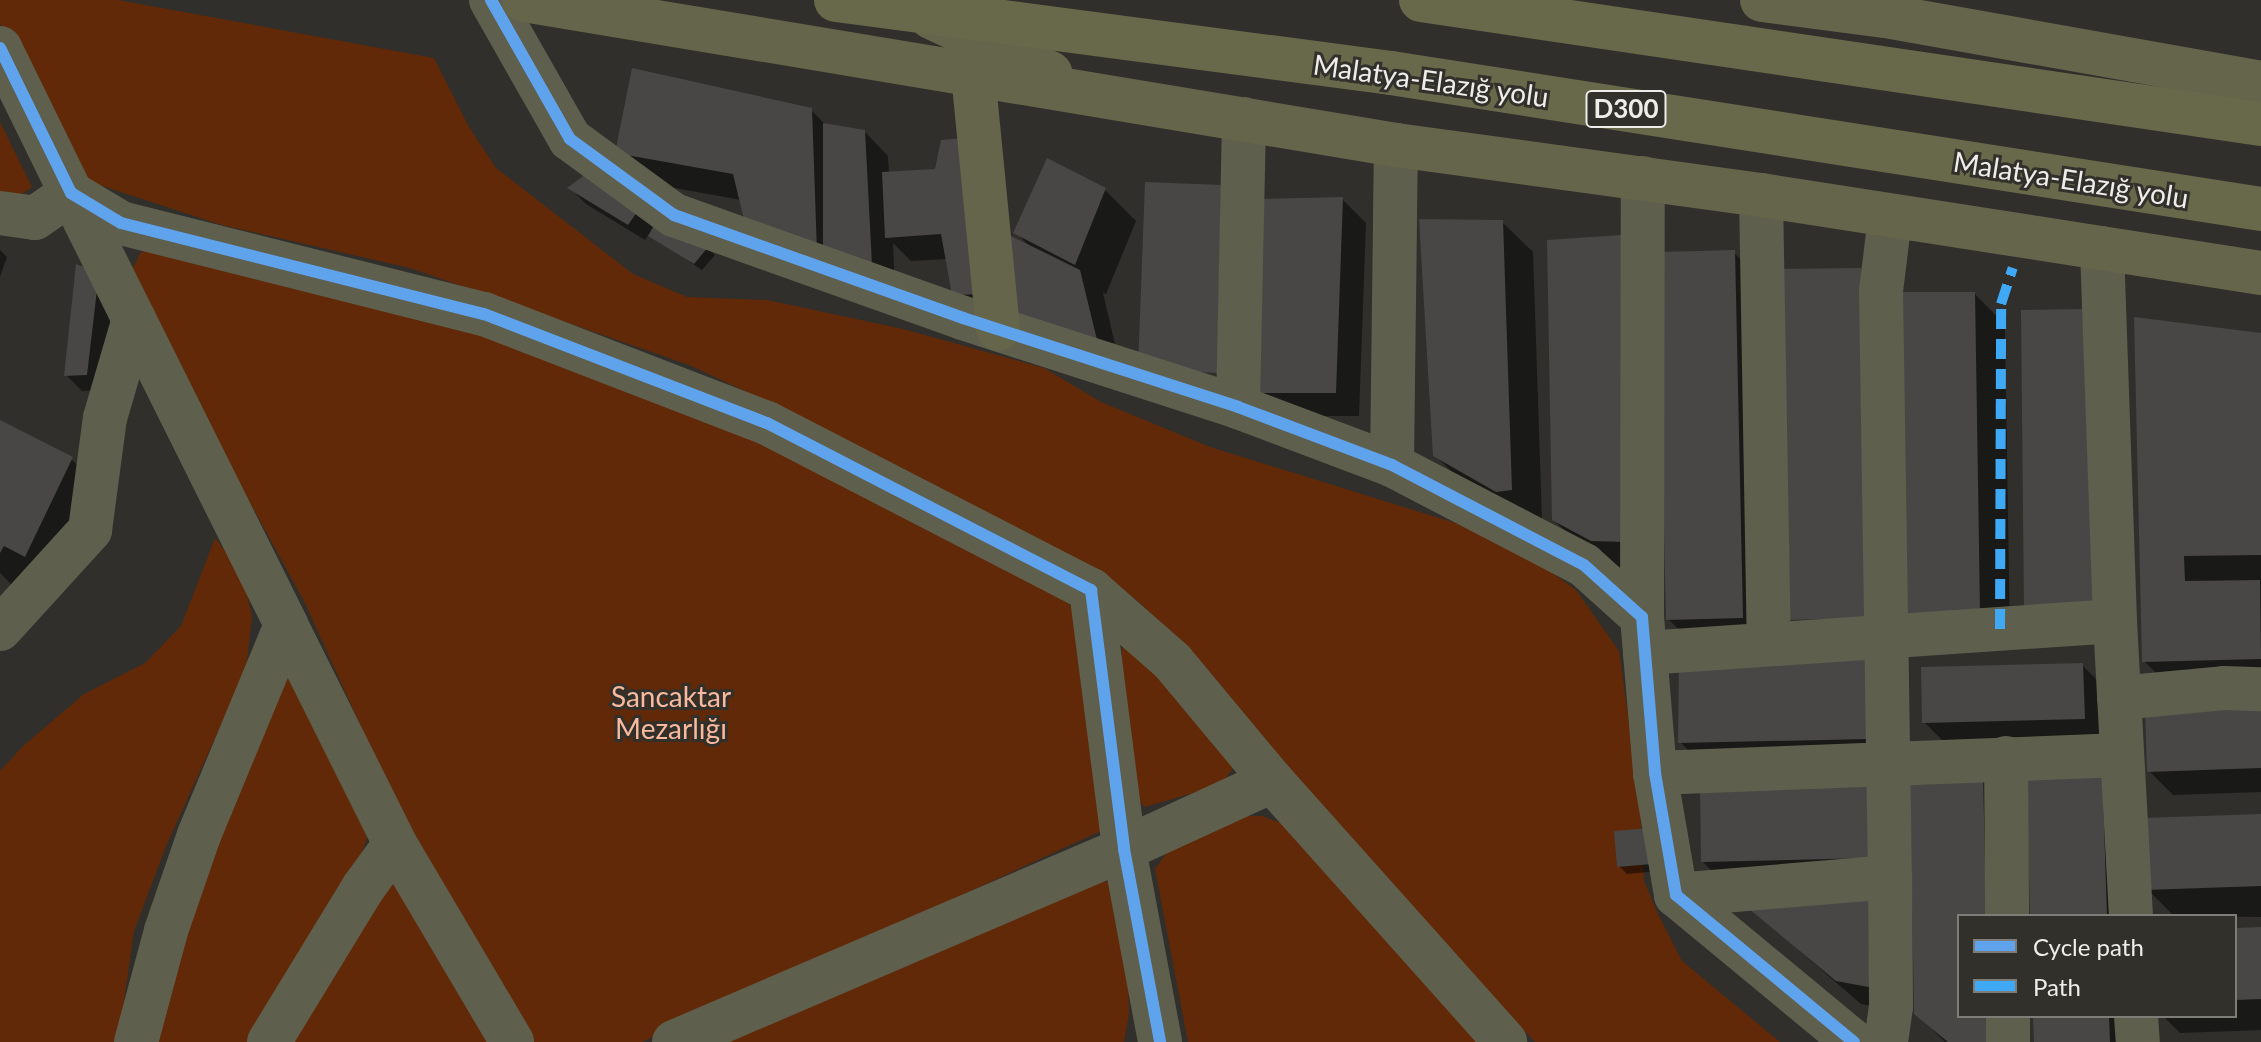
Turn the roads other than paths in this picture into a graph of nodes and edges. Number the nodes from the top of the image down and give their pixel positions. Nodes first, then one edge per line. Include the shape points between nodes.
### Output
1 (491, 0) edge
2 (524, 0) edge
3 (836, 0) edge
4 (1421, 0) edge
5 (1762, 0) edge
6 (921, 12) junction
7 (0, 48) edge
8 (973, 74) junction
9 (2261, 83) edge
10 (1099, 96) junction
11 (1244, 119) junction
12 (2261, 124) edge
13 (1396, 145) junction
14 (1643, 178) junction
15 (71, 193) junction
16 (1761, 195) junction
17 (2261, 209) edge
18 (0, 213) edge
19 (1890, 218) junction
20 (2102, 248) junction
21 (2261, 273) edge
22 (134, 319) junction
23 (998, 329) junction
24 (1238, 407) junction
25 (1392, 465) junction
26 (1091, 590) junction
27 (2115, 621) junction
28 (286, 625) junction
29 (0, 629) edge
30 (1644, 635) junction
31 (1887, 636) junction
32 (1769, 644) junction
33 (2261, 689) edge
34 (2119, 698) junction
35 (2122, 755) junction
36 (2006, 758) junction
37 (1888, 762) junction
38 (1655, 773) junction
39 (1272, 781) junction
40 (395, 844) junction
41 (1124, 849) junction
42 (1890, 877) junction
43 (1676, 895) junction
44 (2007, 914) edge
45 (2131, 914) edge
46 (2008, 1018) edge
47 (2136, 1018) edge
48 (136, 1042) edge
49 (269, 1042) edge
50 (512, 1042) edge
51 (674, 1042) edge
52 (1160, 1042) edge
53 (1505, 1042) edge
54 (1854, 1042) edge
55 (1886, 1042) edge
56 (2008, 1042) edge
57 (2138, 1042) edge

1 - 23 street via 570,139 674,215
2 - 8 main road
3 - 6 highway, Malatya-Elazığ yolu / D300
4 - 12 highway
5 - 9 main road via 1886,16
6 - 10 main road
6 - 17 highway, Malatya-Elazığ yolu / D300 via 1391,73
7 - 15 street
8 - 10 main road
8 - 23 main road
10 - 11 main road
11 - 13 main road
11 - 24 street
13 - 14 main road
13 - 25 street
14 - 16 main road
14 - 30 street
15 - 18 street via 35,218
15 - 22 street
15 - 26 street via 121,223 484,314 767,423
16 - 19 main road
16 - 32 street
19 - 20 main road
19 - 31 street via 1881,291
20 - 21 main road
20 - 27 street
22 - 28 street
22 - 29 street via 105,418 90,530
23 - 24 street
24 - 25 street
25 - 30 street via 1584,565
26 - 39 street via 1172,661
26 - 41 street
27 - 31 street
27 - 34 street
28 - 40 street
28 - 48 street via 199,835
30 - 32 street
30 - 38 street
31 - 32 street
31 - 37 street
33 - 34 street
34 - 35 street
35 - 36 street
35 - 45 street
36 - 37 street
36 - 44 street
37 - 38 street
37 - 42 street
38 - 43 street
39 - 41 street
39 - 53 street
40 - 49 street
40 - 50 street
41 - 51 street
41 - 52 street
42 - 43 street
42 - 55 street via 1891,1007
43 - 54 street
46 - 56 street
47 - 57 street

